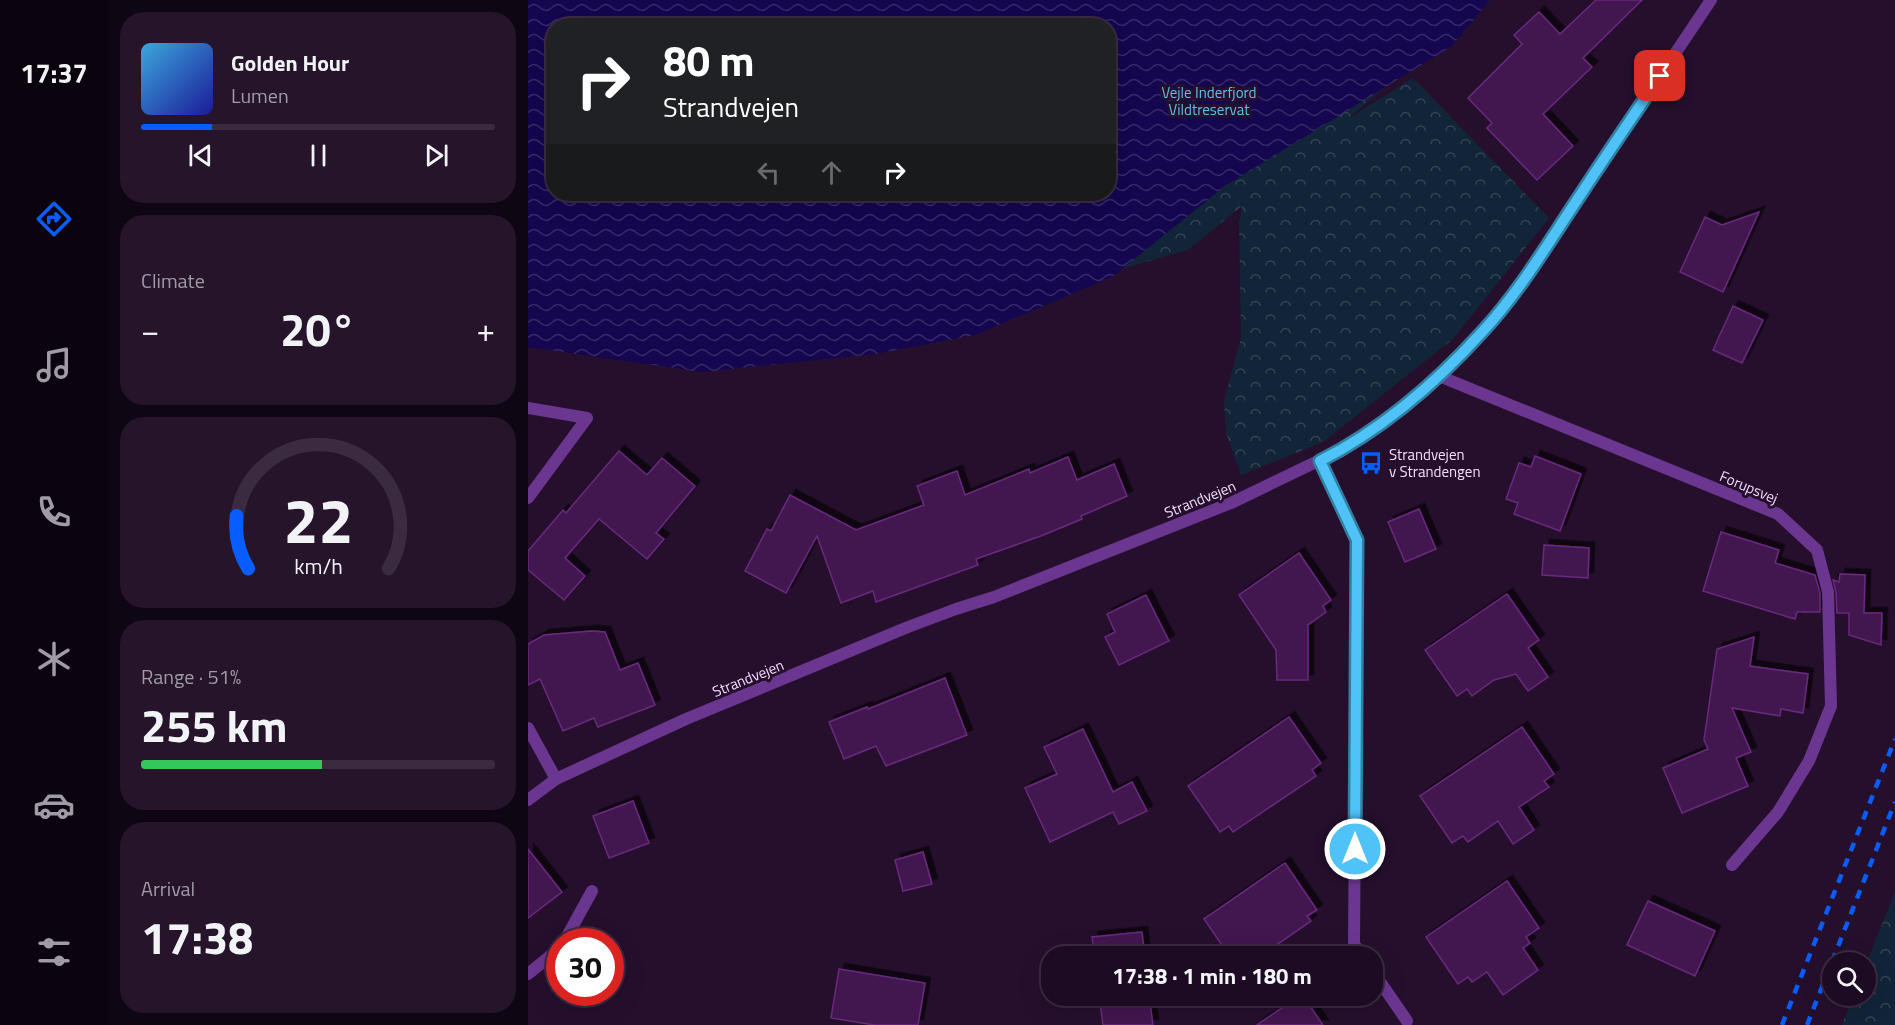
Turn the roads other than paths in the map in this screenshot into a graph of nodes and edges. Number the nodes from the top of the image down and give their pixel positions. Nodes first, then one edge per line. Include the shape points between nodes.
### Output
1 (1711, 0) edge
2 (1439, 376) junction
3 (528, 408) edge
4 (1320, 461) junction
5 (528, 498) edge
6 (528, 729) edge
7 (556, 778) junction
8 (528, 800) edge
9 (1732, 865) dead end
10 (592, 891) dead end
11 (572, 928) edge
12 (1355, 946) edge
13 (546, 959) edge
14 (528, 974) edge
15 (1383, 986) edge
16 (1407, 1021) dead end

1 - 2 street, Strandvejen via 1520,285 1484,331
2 - 4 street, Strandvejen via 1382,423
2 - 9 street, Forupsvej via 1778,514 1817,550 1828,592 1831,706 1809,761 1778,812
3 - 5 street via 587,418
4 - 7 street, Strandvejen via 1231,503 908,627
4 - 12 street via 1357,540
6 - 7 street
7 - 8 street, Strandvejen
10 - 11 street
13 - 14 street
15 - 16 street

